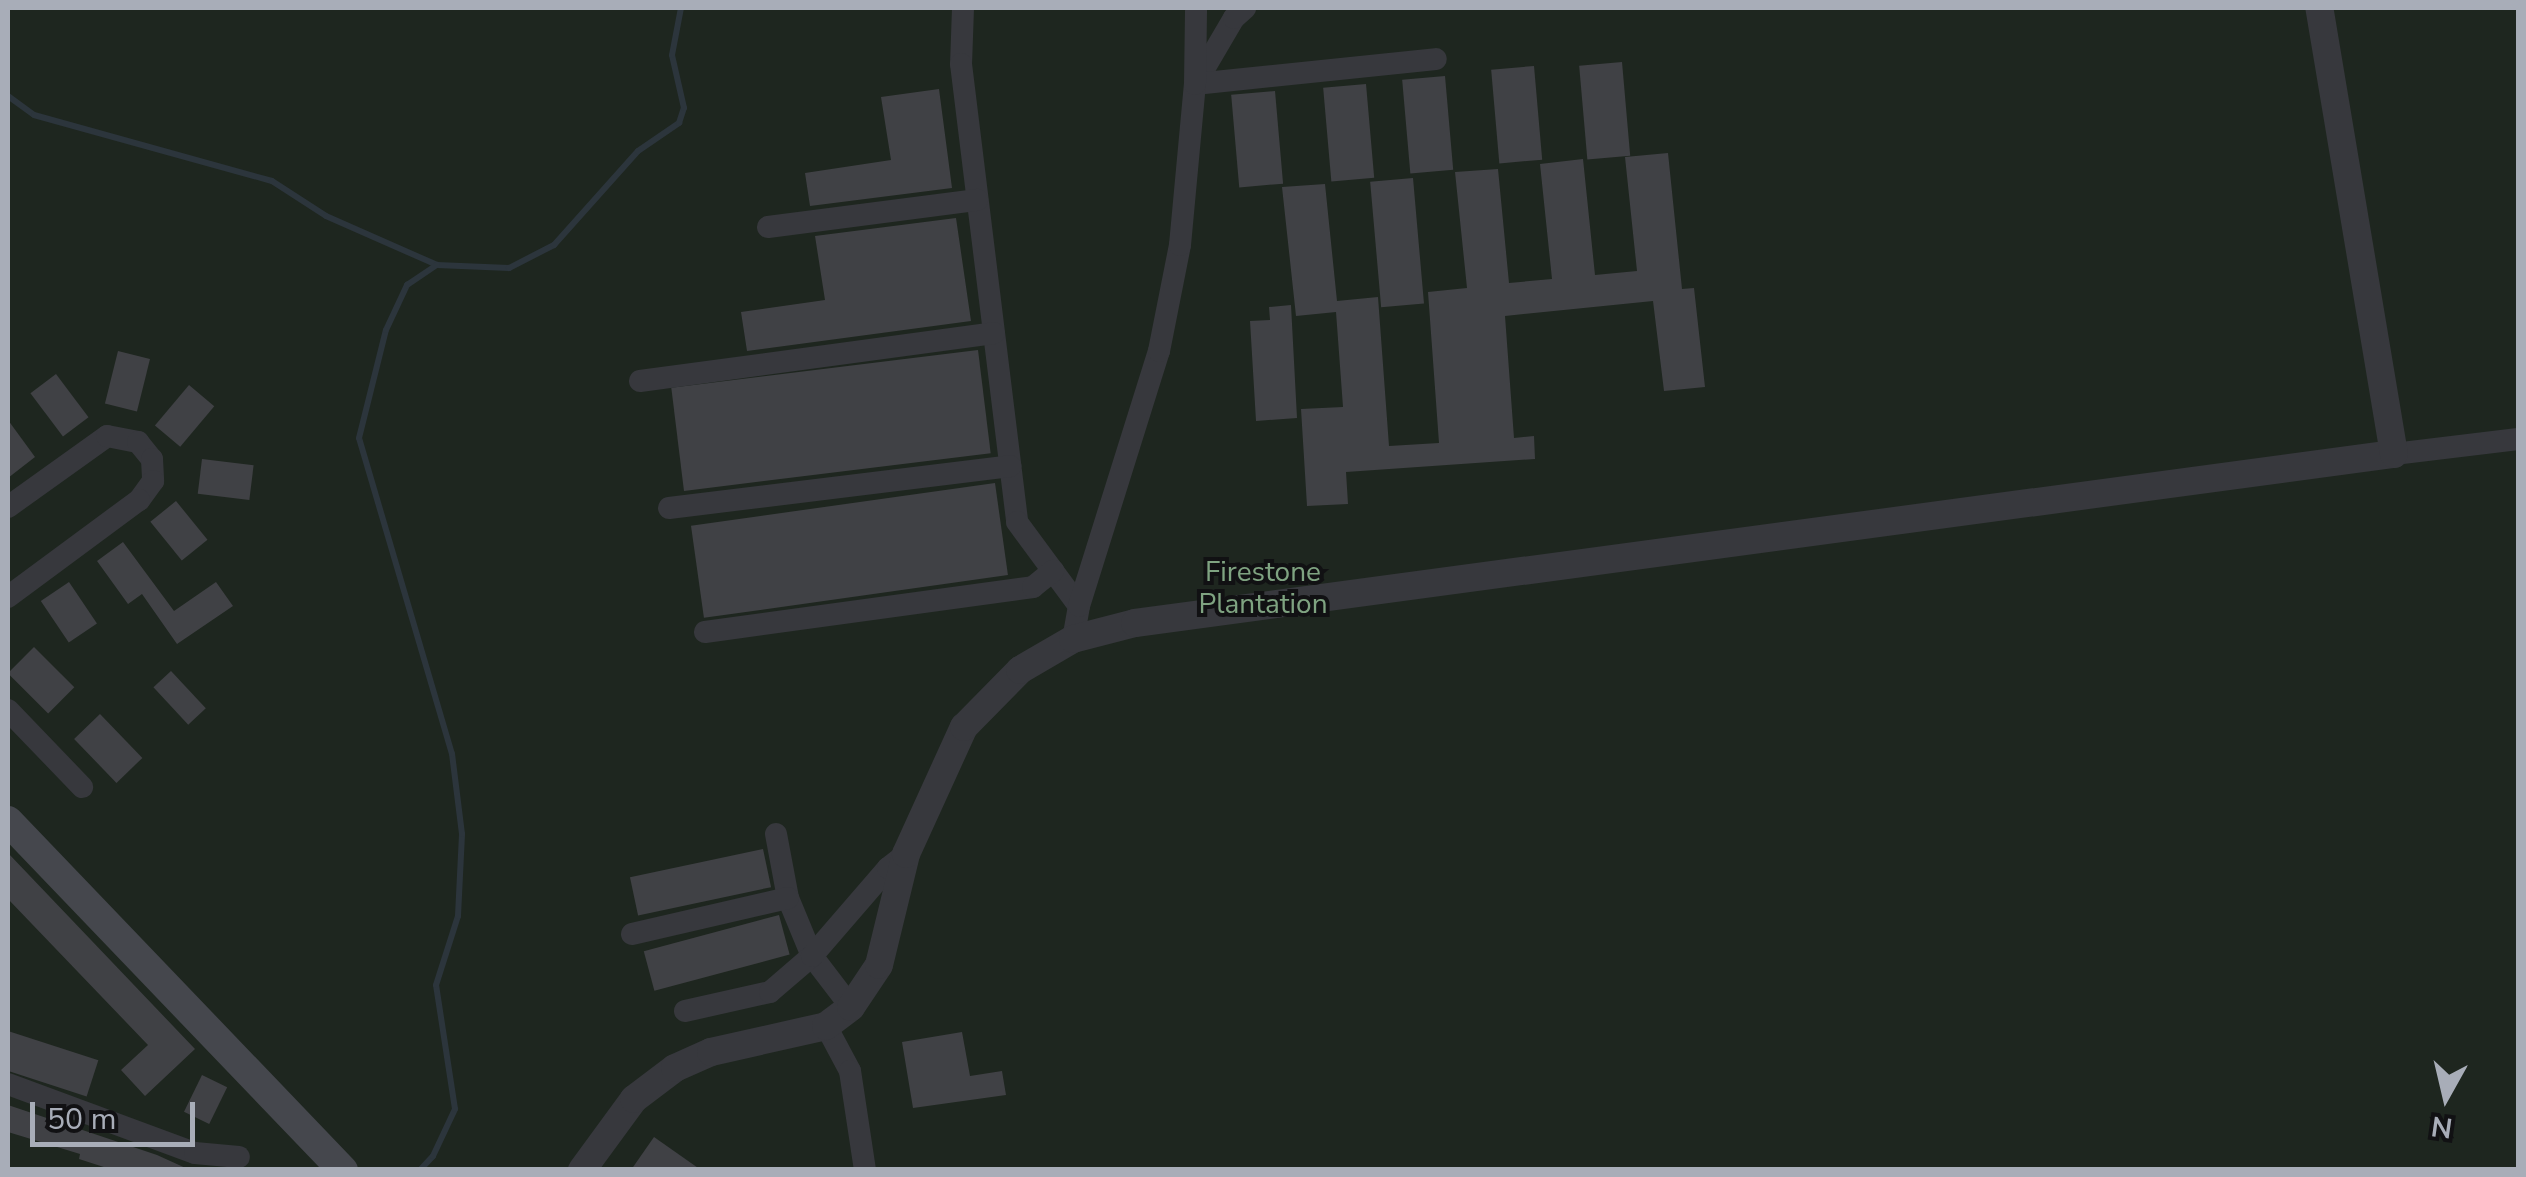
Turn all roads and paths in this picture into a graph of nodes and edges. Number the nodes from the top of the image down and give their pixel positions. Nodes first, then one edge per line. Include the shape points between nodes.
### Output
1 (962, 8) edge
2 (1196, 8) edge
3 (1245, 8) edge
4 (2319, 8) edge
5 (1436, 59) dead end
6 (1195, 84) junction
7 (977, 200) junction
8 (768, 227) dead end
9 (994, 333) junction
10 (640, 381) dead end
11 (2518, 439) edge
12 (2394, 454) junction
13 (1010, 466) junction
14 (8, 507) edge
15 (669, 508) dead end
16 (1053, 571) junction
17 (8, 597) edge
18 (1079, 606) junction
19 (705, 632) dead end
20 (1073, 639) junction
21 (8, 710) edge
22 (82, 786) dead end
23 (8, 822) edge
24 (776, 834) dead end
25 (906, 854) junction
26 (788, 898) junction
27 (632, 934) dead end
28 (812, 956) junction
29 (851, 1007) junction
30 (684, 1011) dead end
31 (826, 1026) junction
32 (8, 1084) edge
33 (239, 1157) dead end
34 (864, 1163) edge
35 (343, 1170) edge
36 (582, 1170) edge
37 (843, 1170) edge

1 - 7 street via 961,64
2 - 6 street
3 - 6 street
4 - 12 street
5 - 6 street
6 - 18 street via 1180,245 1158,351
7 - 8 street
7 - 9 street
9 - 10 street
9 - 13 street
11 - 12 street
12 - 20 street via 1155,620
13 - 15 street
13 - 16 street via 1016,522
14 - 17 street via 107,436 138,442 152,459 153,481 139,500
16 - 18 street
16 - 19 street via 1033,587
18 - 20 street
20 - 25 street via 1020,670 964,727
21 - 22 street
23 - 35 main road
24 - 26 street
25 - 28 street
25 - 29 street via 880,964
26 - 27 street
26 - 28 street
28 - 29 street
28 - 30 street via 770,992
29 - 31 street
31 - 34 street via 850,1071
31 - 36 street via 711,1052 676,1068 634,1099
32 - 33 street via 195,1153
34 - 37 street

